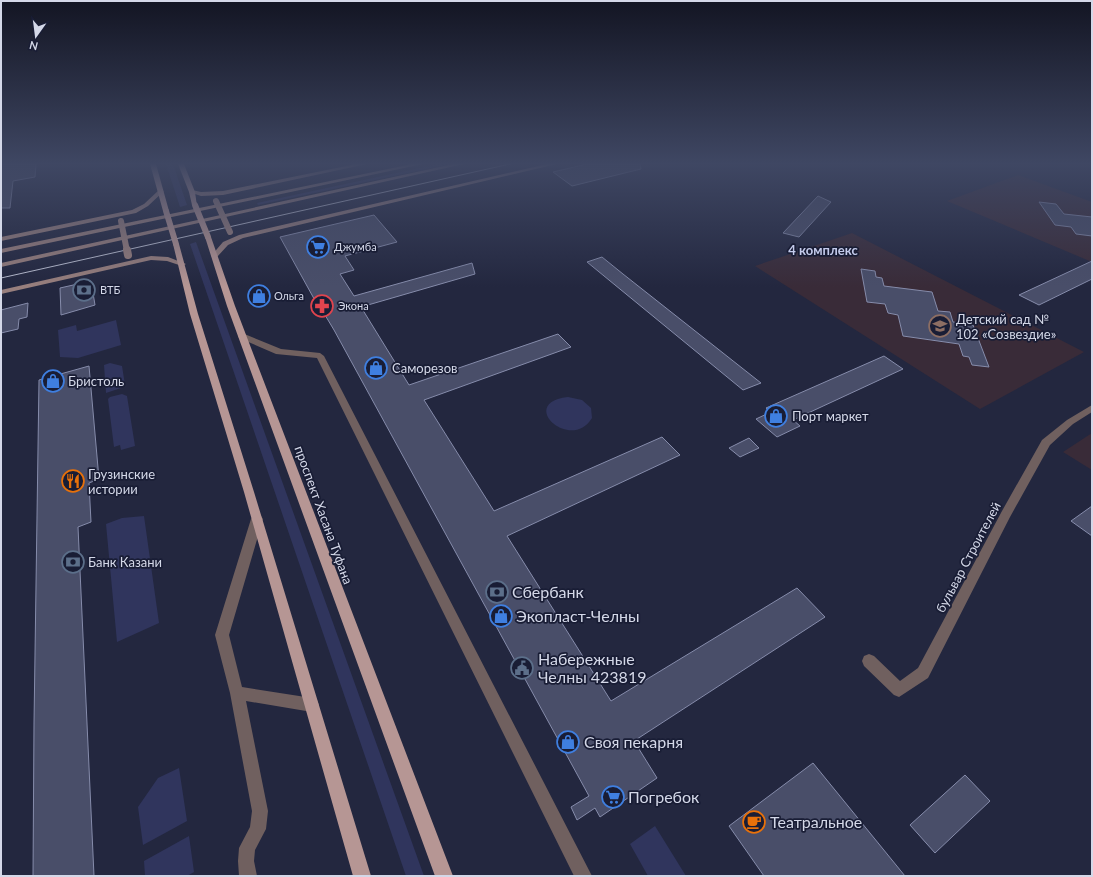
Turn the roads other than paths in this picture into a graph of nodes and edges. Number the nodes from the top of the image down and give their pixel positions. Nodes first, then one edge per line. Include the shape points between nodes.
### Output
1 (146, 205) edge
2 (164, 205) edge
3 (195, 205) edge
4 (218, 205) edge
5 (223, 205) edge
6 (275, 205) edge
7 (376, 205) edge
8 (104, 218) junction
9 (241, 236) junction
10 (1, 239) edge
11 (1, 251) edge
12 (215, 256) junction
13 (182, 264) junction
14 (1, 265) edge
15 (105, 267) junction
16 (1, 292) edge
17 (242, 336) junction
18 (1092, 408) edge
19 (257, 519) junction
20 (869, 661) dead end
21 (237, 693) junction
22 (312, 705) junction
23 (248, 876) edge
24 (362, 876) edge
25 (444, 876) edge
26 (583, 876) edge

1 - 8 main road via 134,212
2 - 13 main road, bridge
3 - 12 main road, проспект Хасана Туфана, bridge
4 - 9 main road, bridge via 230,232
5 - 11 main road
6 - 14 main road
7 - 9 main road
8 - 10 main road
8 - 15 main road, bridge via 116,218 121,221 128,255 124,260
9 - 12 main road via 220,247
12 - 17 main road, проспект Хасана Туфана
13 - 15 main road via 168,259 151,258
13 - 19 main road via 199,329
15 - 16 main road
17 - 25 main road, проспект Хасана Туфана
17 - 26 street via 279,352 320,356
18 - 20 street, бульвар Строителей via 1070,422 1046,443 923,674 899,690
19 - 21 street via 222,635
19 - 22 main road
21 - 22 street
21 - 23 street via 260,811 258,829 247,848
22 - 24 main road

